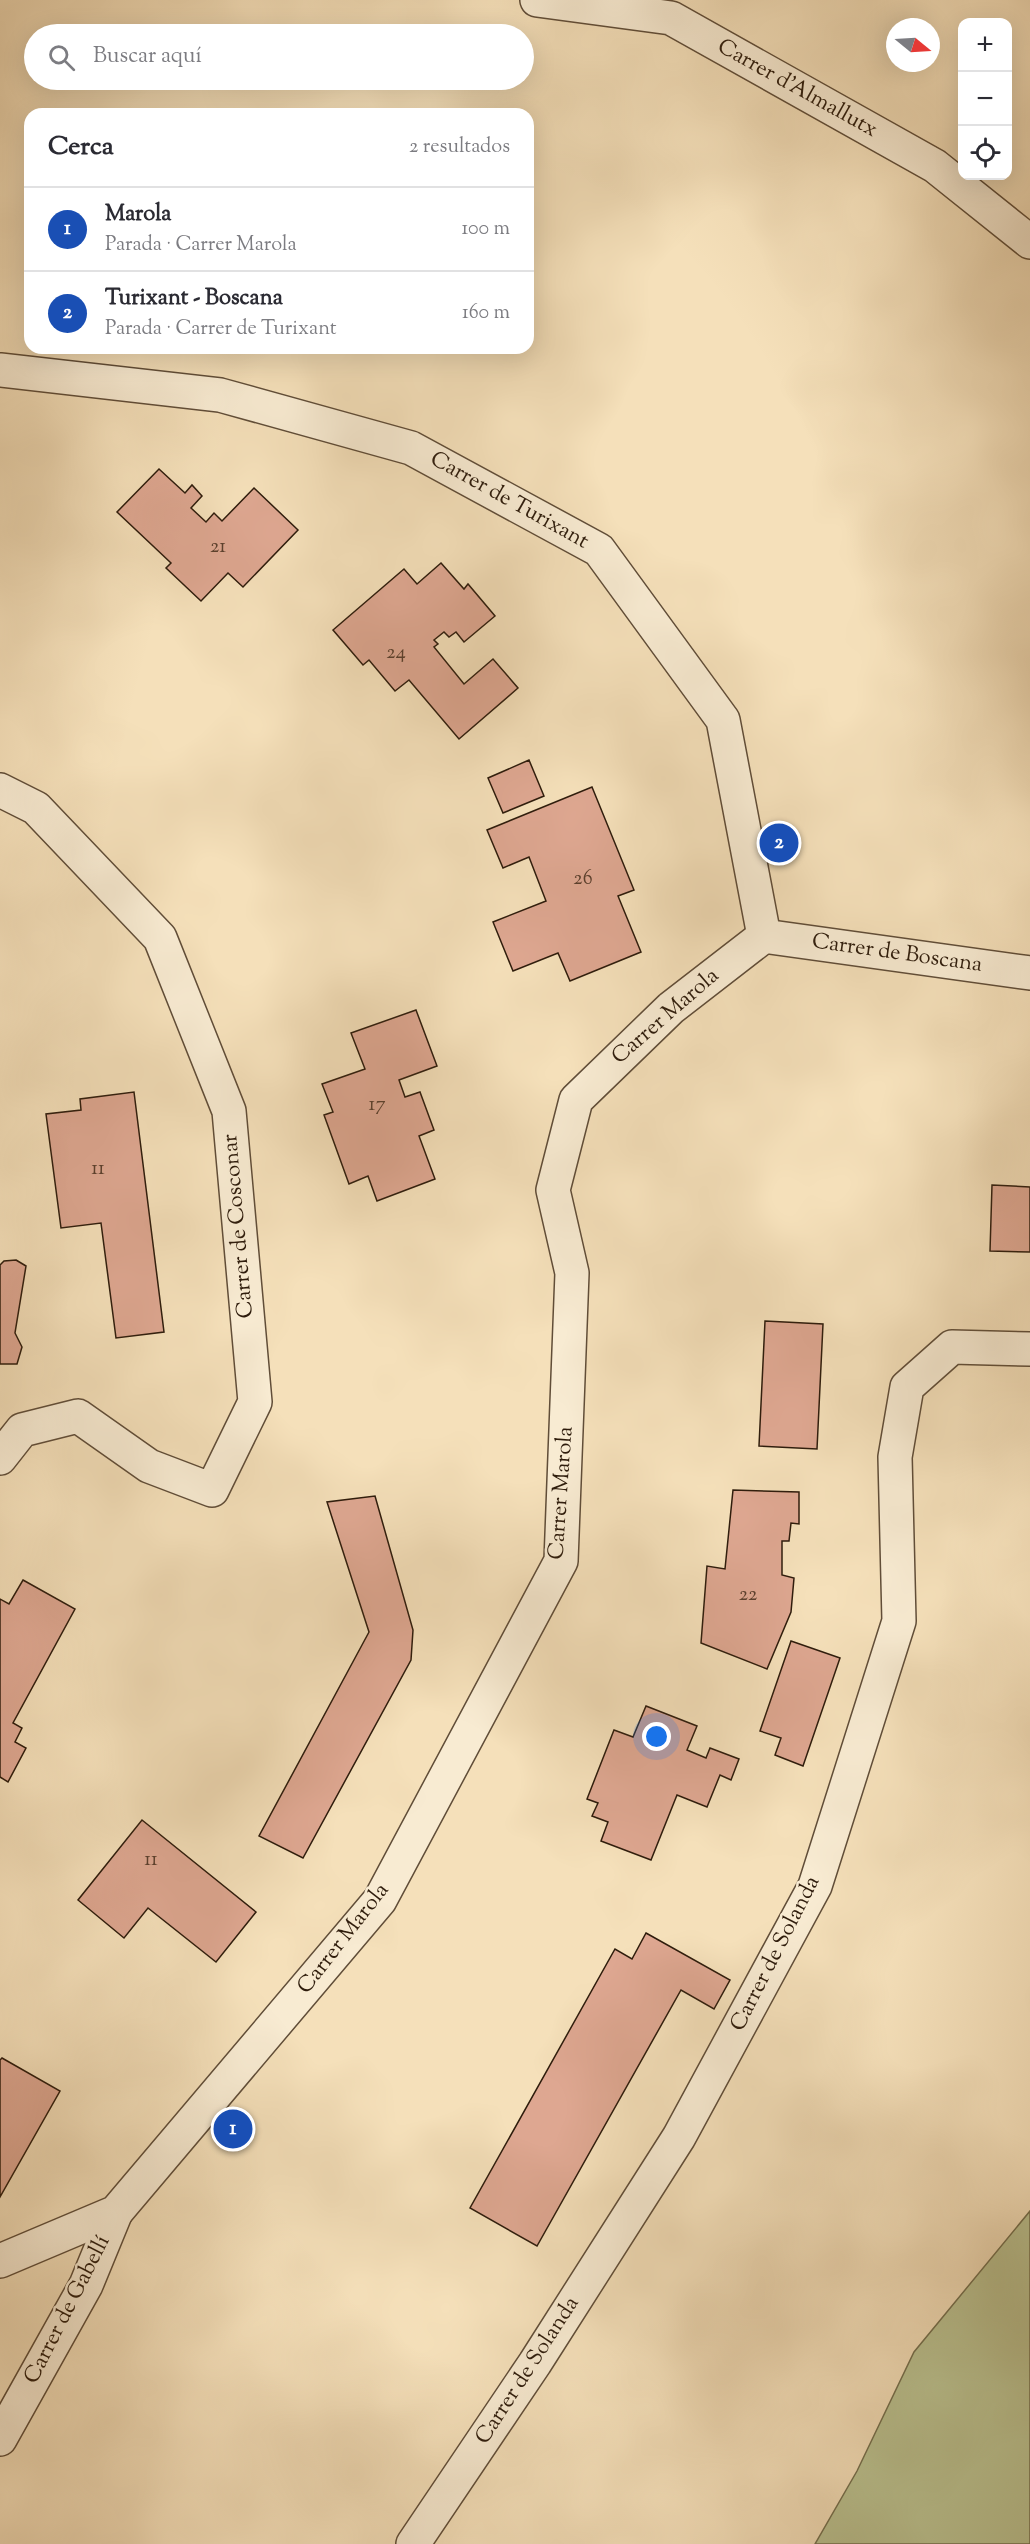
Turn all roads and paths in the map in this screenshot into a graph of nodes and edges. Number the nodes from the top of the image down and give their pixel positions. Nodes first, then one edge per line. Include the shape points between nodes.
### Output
1 (537, 0) edge
2 (1030, 242) edge
3 (0, 370) edge
4 (0, 790) edge
5 (764, 936) junction
6 (1030, 973) edge
7 (1030, 1349) edge
8 (0, 1458) edge
9 (116, 2212) junction
10 (0, 2261) edge
11 (0, 2439) edge
12 (413, 2544) edge

1 - 2 street, Carrer d'Almallutx via 671,18 935,166
3 - 5 street, Carrer de Turixant via 220,394 411,448 599,550 723,720
4 - 8 street, Carrer de Cosconar via 36,808 160,938 229,1111 255,1402 212,1490 149,1466 78,1416 22,1430
5 - 6 street, Carrer de Boscana
5 - 9 street, Carrer Marola via 671,1008 576,1100 553,1190 572,1273 561,1561 380,1900
7 - 12 street, Carrer de Solanda via 952,1347 907,1387 895,1457 899,1621 815,1886 679,2137 535,2363
9 - 10 street
9 - 11 street, Carrer de Gabellí via 86,2285

